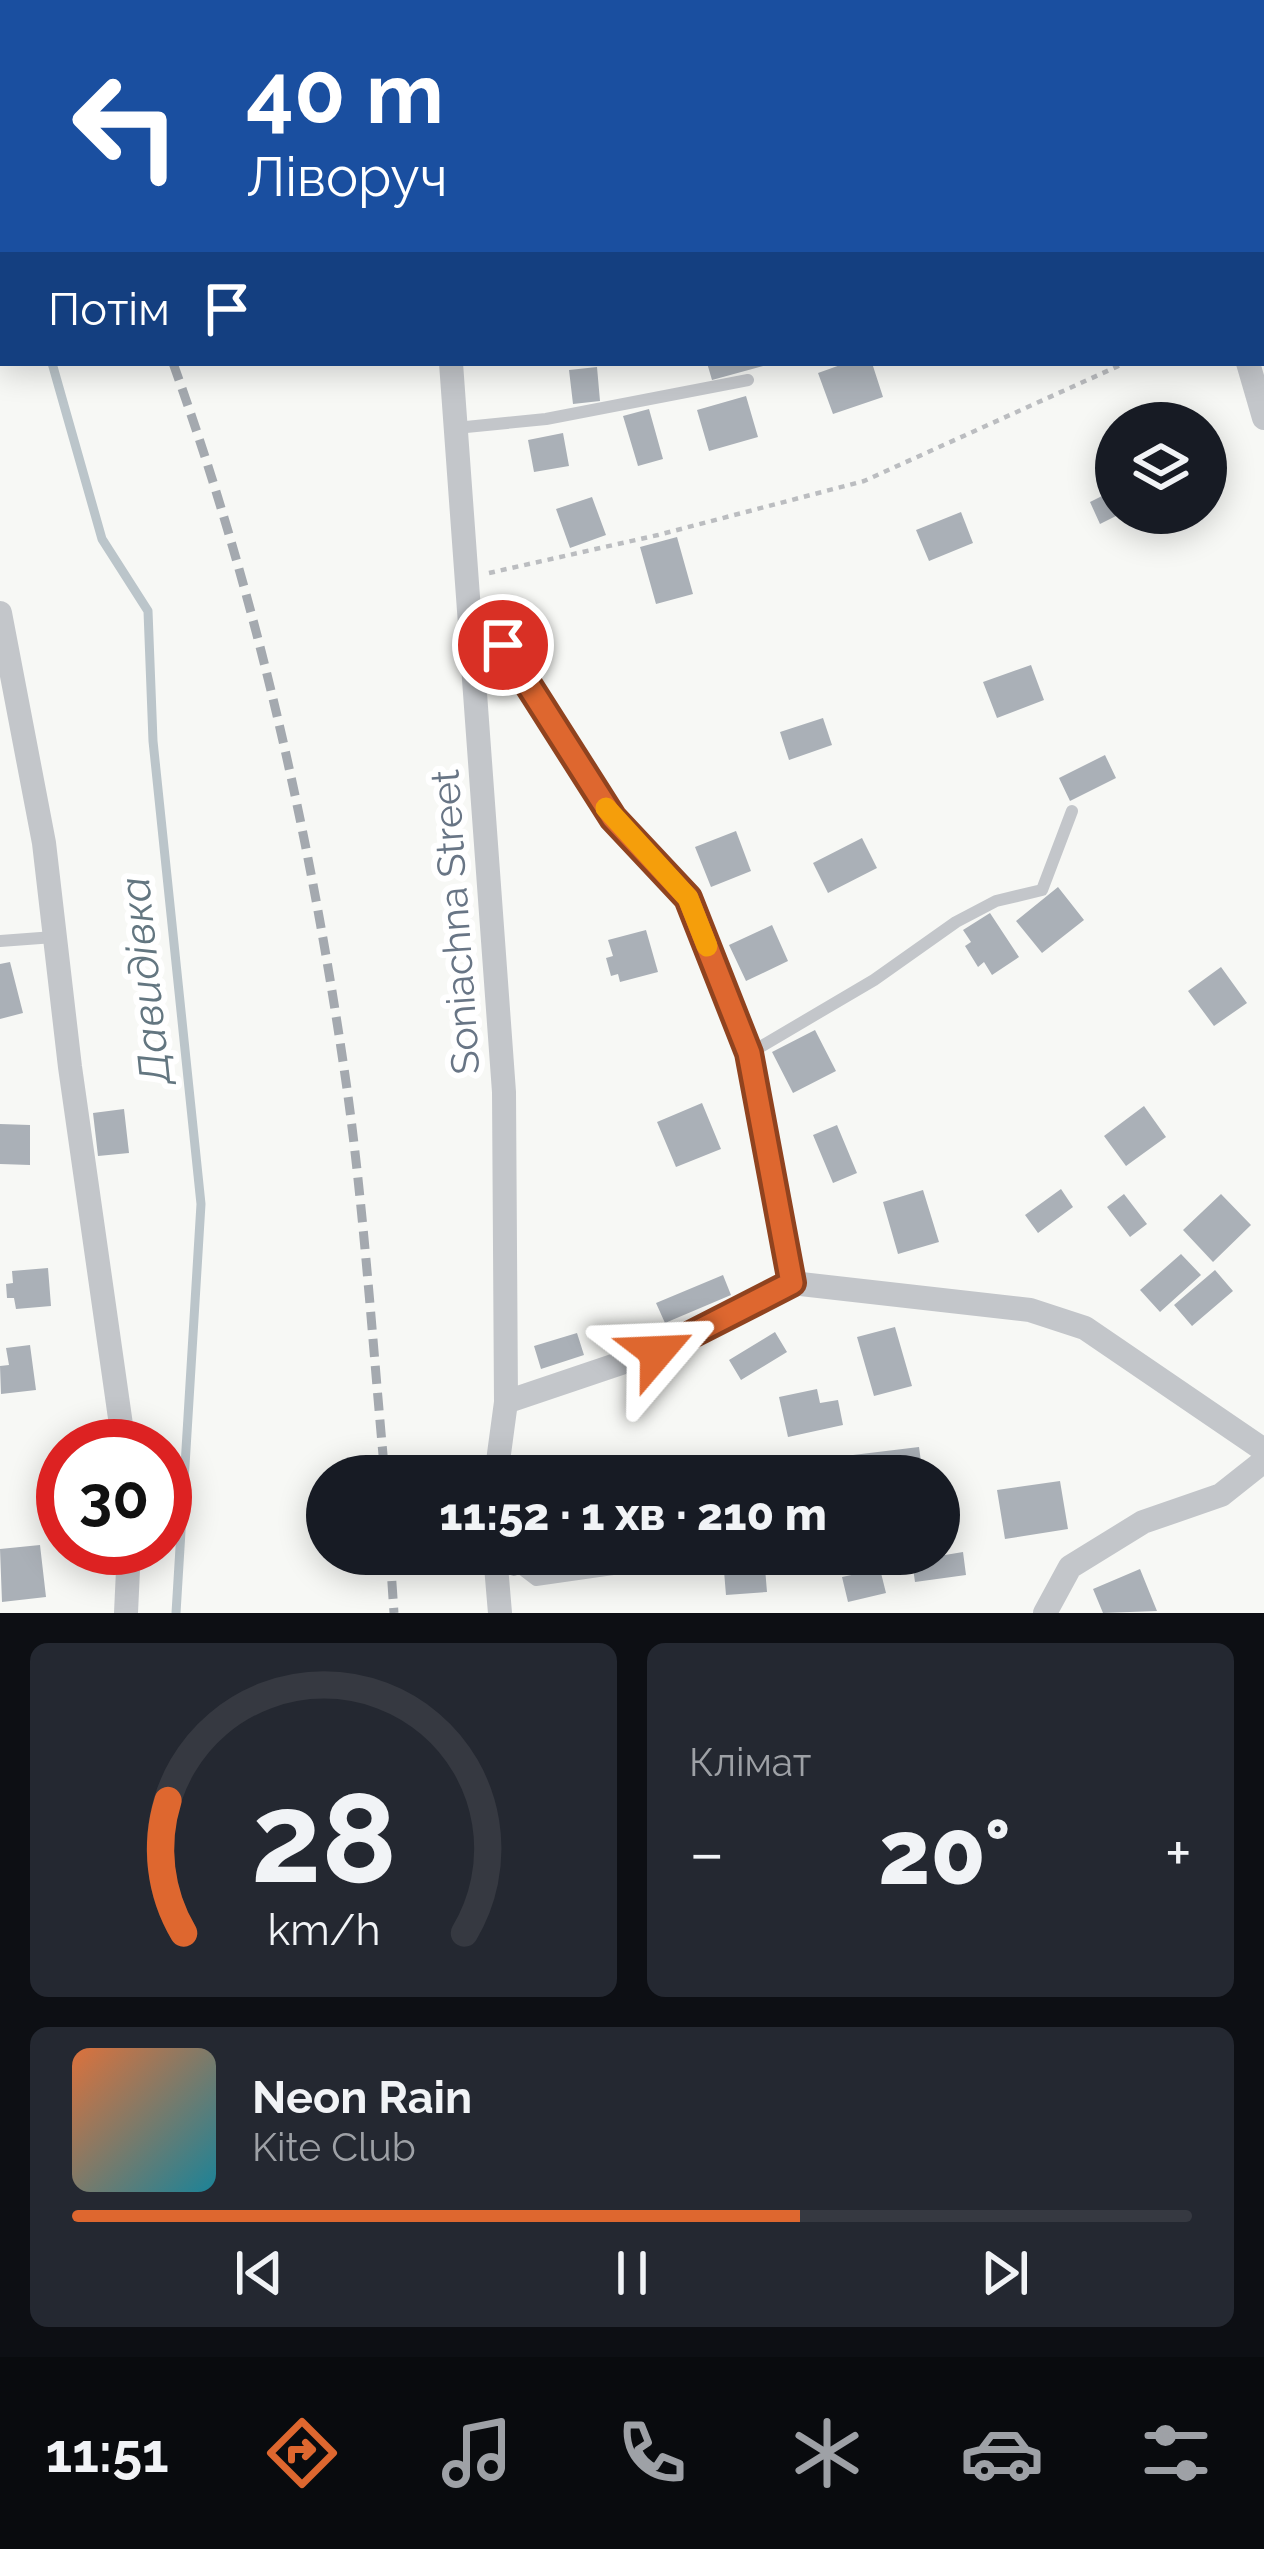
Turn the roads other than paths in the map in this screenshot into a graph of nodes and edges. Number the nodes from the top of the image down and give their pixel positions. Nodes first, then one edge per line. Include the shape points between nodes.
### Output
1 (452, 366) edge
2 (1249, 366) edge
3 (748, 380) dead end
4 (1264, 418) edge
5 (456, 428) junction
6 (0, 613) edge
7 (471, 646) junction
8 (1072, 812) dead end
9 (55, 938) junction
10 (0, 941) edge
11 (749, 1053) junction
12 (792, 1283) junction
13 (506, 1402) junction
14 (120, 1419) edge
15 (1264, 1450) edge
16 (499, 1455) edge
17 (1264, 1461) edge
18 (128, 1575) edge
19 (503, 1575) edge
20 (524, 1575) edge
21 (571, 1575) edge
22 (126, 1613) edge
23 (500, 1613) edge
24 (1045, 1613) edge

1 - 5 street, Soniachna Street
2 - 4 street
3 - 5 lane
5 - 7 street, Soniachna Street
6 - 9 street
7 - 11 street via 503,645 613,818 688,898
7 - 13 street, Soniachna Street via 504,1092
8 - 11 lane via 1042,890 956,922
9 - 10 lane
9 - 14 street
11 - 12 street
12 - 13 street via 657,1352
12 - 15 street via 1030,1310 1085,1328
13 - 16 street, Soniachna Street
17 - 24 street via 1221,1495 1143,1522 1070,1567
18 - 22 street
19 - 23 street
20 - 21 lane

